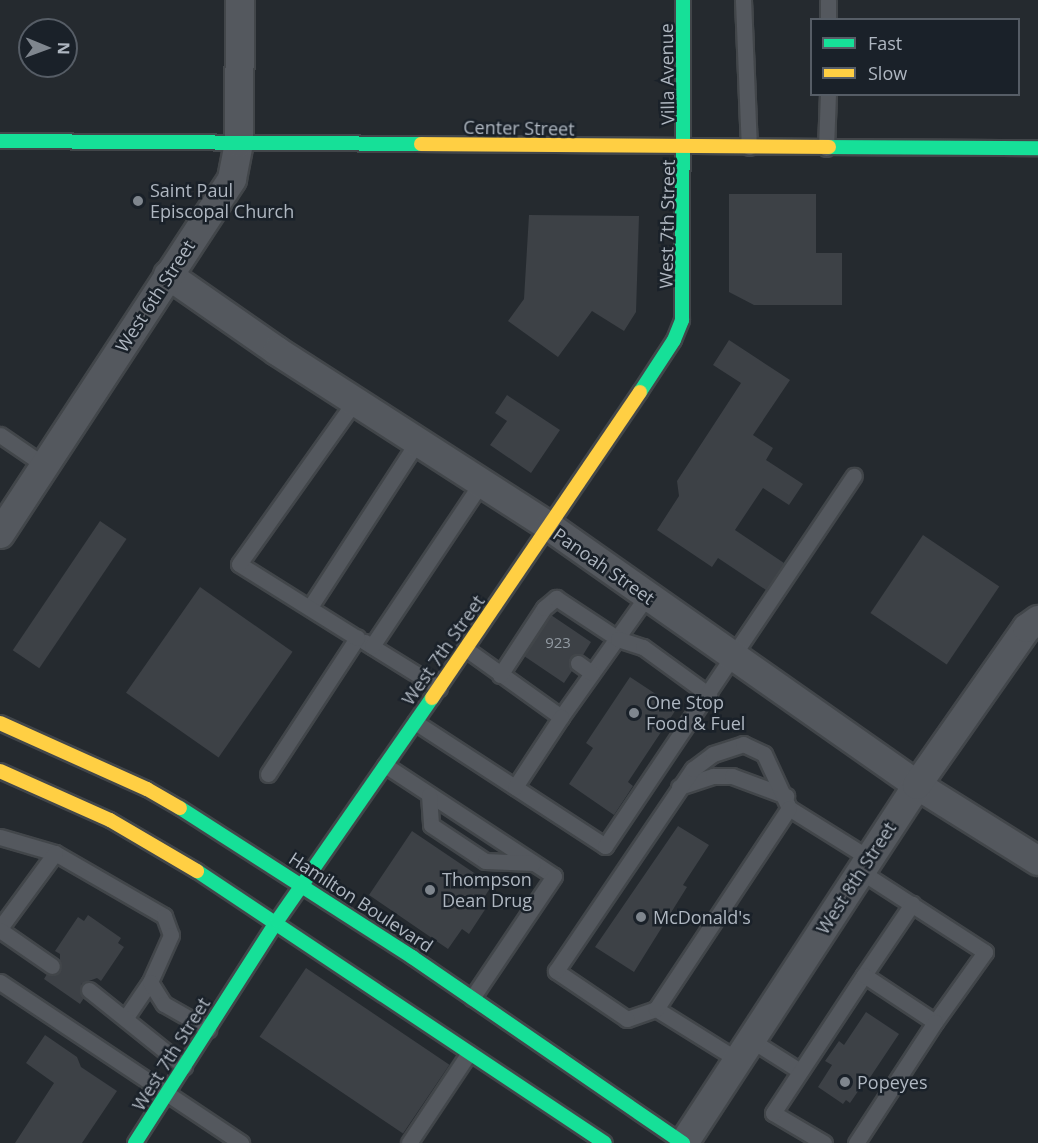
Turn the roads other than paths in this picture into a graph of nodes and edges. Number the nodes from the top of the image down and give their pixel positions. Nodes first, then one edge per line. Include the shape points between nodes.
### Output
1 (240, 0) edge
2 (683, 0) edge
3 (743, 0) edge
4 (828, 0) edge
5 (828, 18) edge
6 (828, 96) edge
7 (0, 141) edge
8 (239, 143) junction
9 (749, 147) junction
10 (686, 148) junction
11 (826, 148) junction
12 (1038, 148) edge
13 (168, 275) junction
14 (355, 401) junction
15 (0, 435) edge
16 (417, 442) junction
17 (44, 465) junction
18 (854, 476) dead end
19 (481, 483) junction
20 (550, 527) junction
21 (0, 534) edge
22 (647, 596) junction
23 (310, 607) junction
24 (1038, 620) edge
25 (357, 638) junction
26 (618, 639) junction
27 (372, 646) junction
28 (466, 649) junction
29 (734, 658) junction
30 (578, 663) dead end
31 (592, 673) junction
32 (500, 675) junction
33 (440, 688) junction
34 (709, 695) junction
35 (561, 717) junction
36 (415, 722) junction
37 (0, 723) edge
38 (385, 765) junction
39 (0, 771) edge
40 (268, 774) dead end
41 (917, 785) junction
42 (679, 786) junction
43 (515, 787) junction
44 (429, 795) junction
45 (788, 802) junction
46 (0, 837) edge
47 (55, 853) junction
48 (1038, 861) edge
49 (533, 863) junction
50 (865, 865) junction
51 (302, 885) junction
52 (912, 904) junction
53 (276, 921) junction
54 (0, 929) edge
55 (52, 966) dead end
56 (864, 975) junction
57 (0, 982) edge
58 (150, 982) junction
59 (89, 990) dead end
60 (472, 998) junction
61 (656, 1009) junction
62 (126, 1017) junction
63 (934, 1022) junction
64 (208, 1029) junction
65 (744, 1050) junction
66 (469, 1053) junction
67 (184, 1066) junction
68 (800, 1071) junction
69 (167, 1094) junction
70 (135, 1143) edge
71 (241, 1143) edge
72 (409, 1143) edge
73 (605, 1143) edge
74 (684, 1143) edge
75 (824, 1143) edge
76 (856, 1143) edge

1 - 8 street, West 6th Street
2 - 10 main road, Villa Avenue
3 - 9 lane
4 - 5 lane
6 - 11 lane
7 - 8 main road, Center Street
8 - 10 main road, Center Street
8 - 13 street, West 6th Street via 232,179
9 - 10 main road, Center Street
9 - 11 main road, Center Street
10 - 20 main road, West 7th Street via 682,320 674,340
11 - 12 main road, Center Street
13 - 14 street, Panoah Street
13 - 17 street, West 6th Street
14 - 16 street, Panoah Street
14 - 23 lane via 239,564
15 - 17 lane
16 - 19 street, Panoah Street
16 - 23 lane
17 - 21 street, West 6th Street
18 - 29 lane
19 - 20 street, Panoah Street
19 - 27 lane
20 - 22 street, Panoah Street
20 - 28 main road, West 7th Street
22 - 26 lane
22 - 29 street, Panoah Street
23 - 25 lane
24 - 41 street, West 8th Street via 1027,628
25 - 27 lane
25 - 40 lane
26 - 31 lane
26 - 32 lane via 556,598
26 - 34 lane via 643,647
27 - 33 lane
28 - 32 lane
28 - 33 main road, West 7th Street
29 - 34 lane
29 - 41 street, Panoah Street
30 - 31 lane
31 - 35 lane
32 - 35 lane
33 - 36 main road, West 7th Street
34 - 43 lane via 605,846
35 - 43 lane
36 - 38 main road, West 7th Street
36 - 43 lane
37 - 51 main road, Hamilton Boulevard via 147,789
38 - 44 lane
38 - 51 main road, West 7th Street
39 - 53 main road via 110,820
41 - 48 street, Panoah Street
41 - 50 street, West 8th Street
42 - 45 lane via 713,776 732,776
42 - 45 lane via 693,768 713,754 743,744 764,754
42 - 61 lane via 556,971 627,1019
44 - 49 lane
44 - 49 lane via 431,825 485,861
45 - 50 lane
45 - 61 lane
46 - 47 lane
47 - 54 lane
47 - 58 lane via 164,916 171,935
49 - 60 lane via 554,876
50 - 52 lane
50 - 65 street, West 8th Street
51 - 53 main road, West 7th Street
51 - 60 main road, Hamilton Boulevard
52 - 56 lane
52 - 63 lane via 985,952
53 - 64 main road, West 7th Street
53 - 66 main road
54 - 55 lane
56 - 63 lane
56 - 68 lane
57 - 69 lane
58 - 62 lane
58 - 64 lane via 164,1004
59 - 62 lane
60 - 74 main road, Hamilton Boulevard
61 - 65 lane
62 - 67 lane
63 - 76 lane
64 - 67 main road, West 7th Street
65 - 68 lane
65 - 74 street, West 8th Street
66 - 72 lane
66 - 73 main road
67 - 69 main road, West 7th Street
68 - 75 lane via 773,1113
69 - 70 main road, West 7th Street
69 - 71 lane

